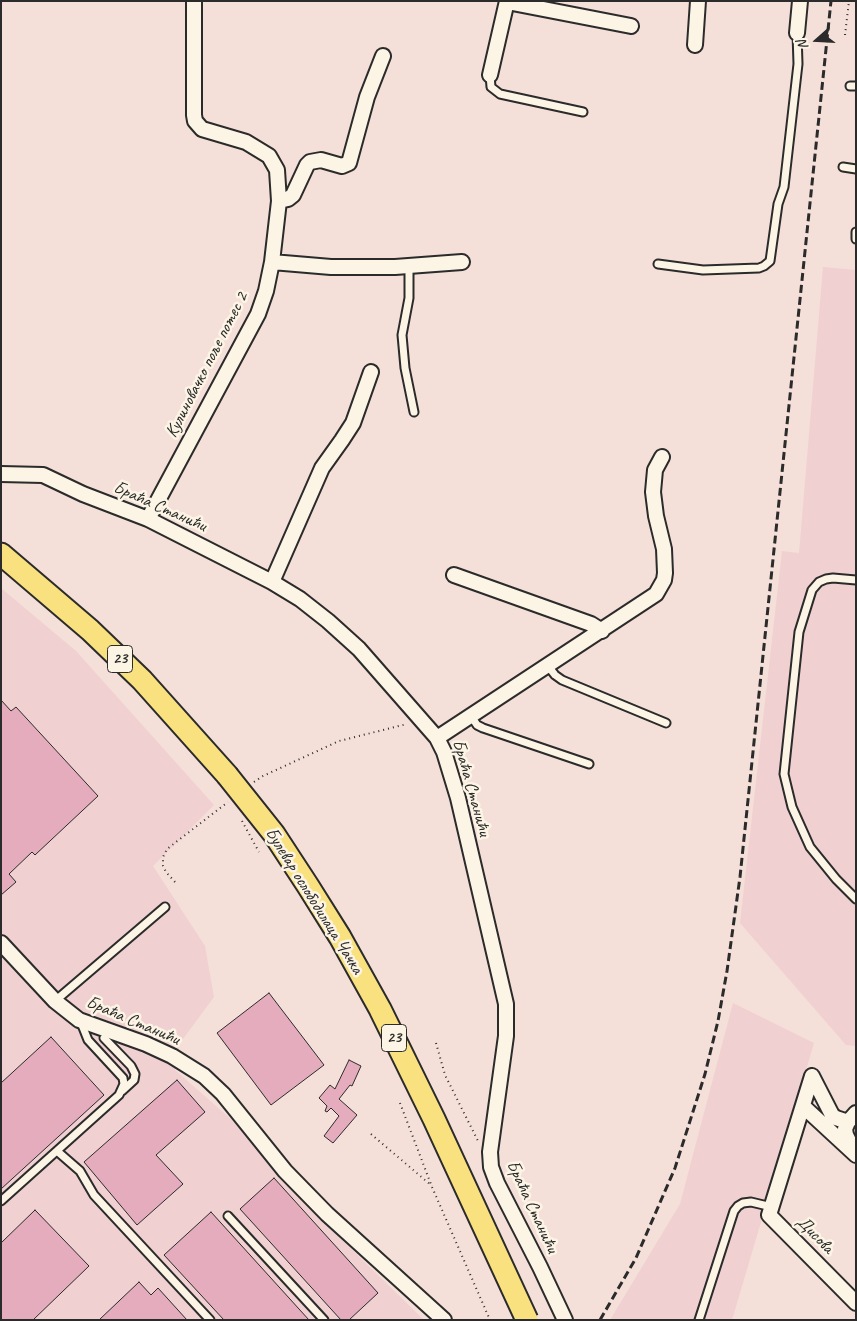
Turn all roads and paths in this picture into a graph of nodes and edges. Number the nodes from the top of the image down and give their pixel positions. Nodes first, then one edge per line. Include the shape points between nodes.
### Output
1 (194, 1) edge
2 (507, 1) edge
3 (698, 1) edge
4 (800, 1) edge
5 (849, 1) edge
6 (631, 26) dead end
7 (797, 33) joint
8 (845, 35) dead end
9 (695, 45) dead end
10 (383, 56) dead end
11 (490, 75) joint
12 (583, 112) dead end
13 (843, 167) dead end
14 (856, 169) edge
15 (280, 201) junction
16 (856, 232) edge
17 (856, 238) edge
18 (272, 262) junction
19 (462, 262) dead end
20 (658, 264) dead end
21 (409, 266) junction
22 (371, 372) dead end
23 (414, 412) dead end
24 (662, 457) dead end
25 (1, 474) edge
26 (148, 519) junction
27 (1, 554) edge
28 (454, 575) dead end
29 (856, 580) edge
30 (272, 582) junction
31 (602, 631) junction
32 (548, 666) junction
33 (416, 715) junction
34 (471, 716) junction
35 (666, 723) dead end
36 (437, 738) junction
37 (590, 764) dead end
38 (249, 786) dead end
39 (234, 797) dead end
40 (241, 819) dead end
41 (259, 852) dead end
42 (175, 882) dead end
43 (856, 899) edge
44 (165, 907) dead end
45 (1, 943) edge
46 (55, 1002) junction
47 (80, 1020) junction
48 (104, 1038) dead end
49 (436, 1043) dead end
50 (119, 1095) junction
51 (400, 1103) dead end
52 (804, 1107) junction
53 (852, 1117) edge
54 (371, 1134) dead end
55 (57, 1151) junction
56 (856, 1154) edge
57 (491, 1167) junction
58 (432, 1186) junction
59 (1, 1201) edge
60 (771, 1211) junction
61 (228, 1216) dead end
62 (856, 1303) edge
63 (210, 1320) edge
64 (324, 1320) edge
65 (444, 1320) edge
66 (490, 1320) edge
67 (527, 1320) edge
68 (565, 1320) edge
69 (698, 1320) edge

1 - 15 street, Кулиновачко поље потес 2 via 195,121 202,129 246,142 270,156 277,170
2 - 6 street
2 - 11 street
3 - 9 street
4 - 7 street
5 - 8 path
7 - 20 lane via 798,64 784,187 778,204 770,261 759,268 703,270
10 - 15 street via 367,97 349,162 342,166 321,160 310,162 293,195
11 - 12 lane via 491,87 500,94
13 - 14 lane
15 - 18 street, Кулиновачко поље потес 2
16 - 17 lane
18 - 21 street
18 - 26 street, Кулиновачко поље потес 2 via 258,314
19 - 21 street
21 - 23 lane via 409,298 402,335 404,368
22 - 30 street via 352,423 322,468
24 - 31 street via 655,470 653,492 664,549 664,580 650,599
25 - 26 street, Браћа Станићи via 43,475
26 - 30 street, Браћа Станићи
27 - 67 main road, Булевар ослободилаца Чачка / 23, bridge via 136,674 227,774 291,859 380,1009
28 - 31 street via 591,624
29 - 43 lane via 826,579 812,590 798,632 784,774 792,807 810,847
30 - 33 street, Браћа Станићи via 300,599 359,649
31 - 32 street
32 - 34 street
32 - 35 lane via 562,680
33 - 36 street, Браћа Станићи
33 - 38 path via 407,724 339,741 263,776
34 - 36 street
34 - 37 lane via 483,728
36 - 57 street, Браћа Станићи via 458,798 506,1004 506,1036 490,1152
39 - 42 path via 167,849 163,866
40 - 41 path
44 - 46 lane
45 - 46 street, Браћа Станићи
46 - 47 street, Браћа Станићи
47 - 50 lane via 88,1040 122,1078 124,1084
47 - 65 street, Браћа Станићи via 146,1044 204,1076 327,1214
48 - 50 lane via 135,1074 134,1080
49 - 57 path via 445,1075
50 - 55 lane
51 - 58 path
52 - 53 street via 812,1076 832,1114 836,1118
52 - 56 street
52 - 60 street
53 - 56 street via 845,1129
54 - 58 path
55 - 59 lane
55 - 63 lane via 80,1171 94,1196
57 - 68 street, Браћа Станићи
58 - 66 path
60 - 62 street, Дисова
60 - 69 lane via 751,1202 743,1203 734,1211
61 - 64 lane

